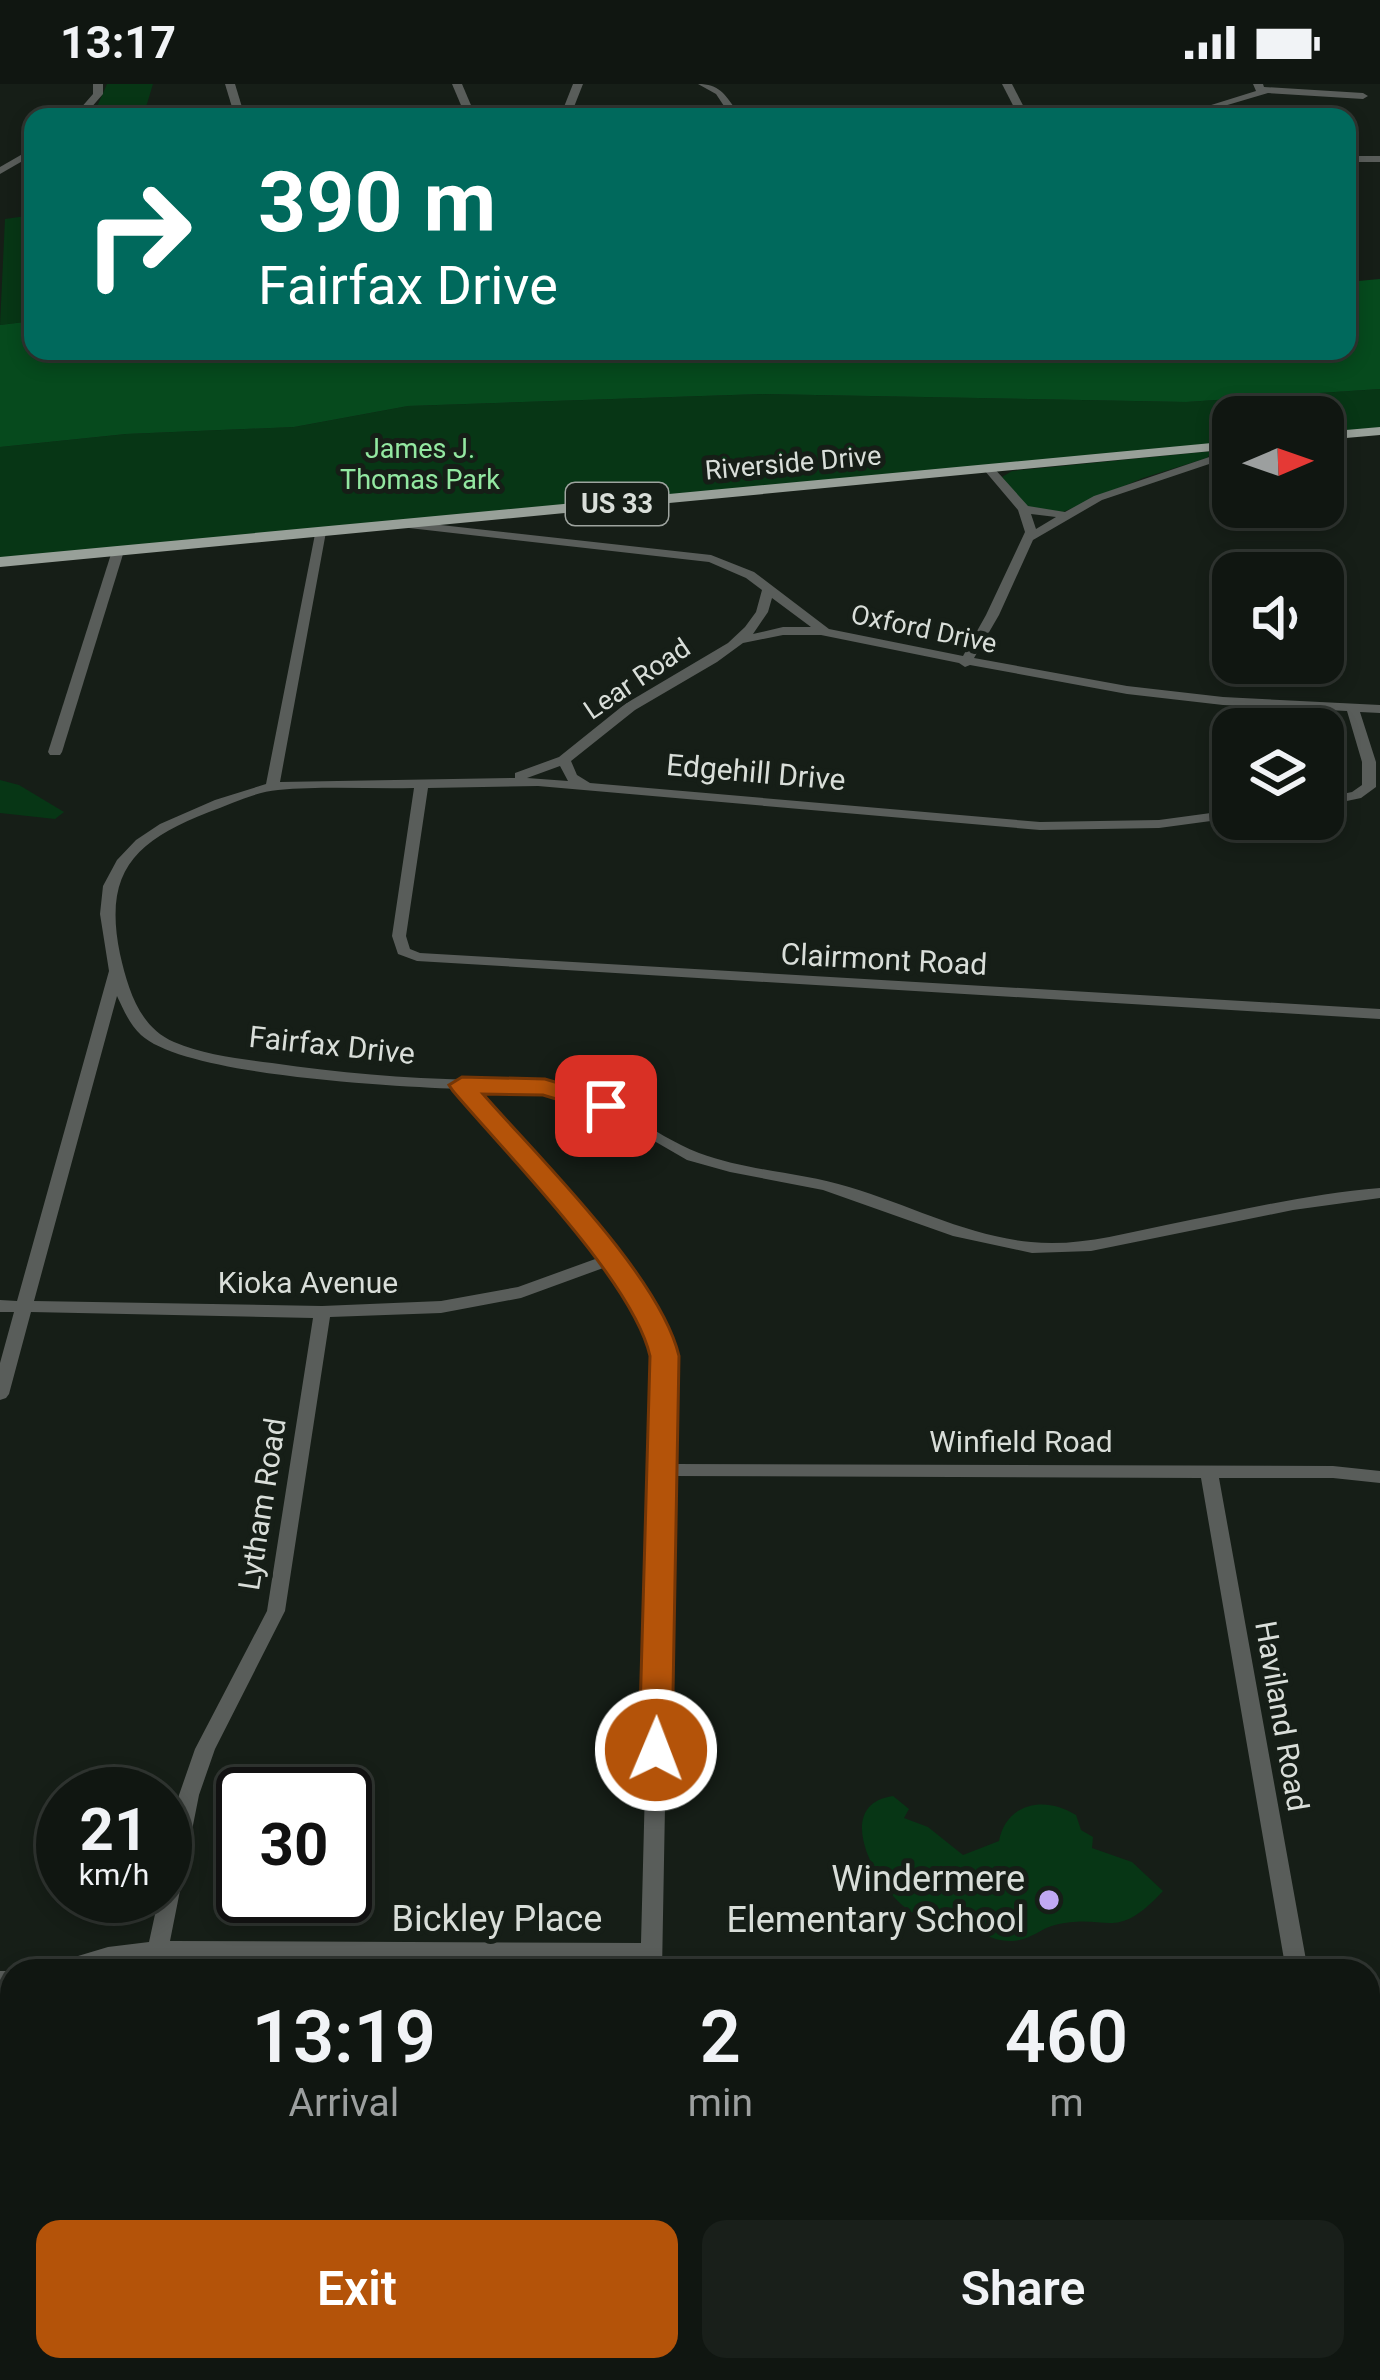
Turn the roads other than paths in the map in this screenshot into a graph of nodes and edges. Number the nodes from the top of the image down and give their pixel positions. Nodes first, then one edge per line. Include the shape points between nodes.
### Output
1 (703, 84) edge
2 (1292, 87) edge
3 (1261, 88) edge
4 (1363, 96) dead end
5 (730, 108) edge
6 (1205, 108) edge
7 (1380, 431) edge
8 (1344, 434) edge
9 (1212, 450) edge
10 (1212, 456) edge
11 (989, 469) junction
12 (1024, 508) junction
13 (1064, 515) junction
14 (410, 524) junction
15 (320, 532) junction
16 (1028, 538) junction
17 (118, 551) junction
18 (0, 562) edge
19 (768, 590) junction
20 (824, 632) junction
21 (740, 640) junction
22 (965, 663) junction
23 (1353, 709) junction
24 (1380, 710) edge
25 (55, 752) dead end
26 (564, 760) junction
27 (496, 781) junction
28 (422, 782) junction
29 (590, 785) junction
30 (272, 786) junction
31 (1344, 798) edge
32 (1212, 817) edge
33 (117, 970) junction
34 (1380, 1014) edge
35 (462, 1085) junction
36 (1380, 1192) edge
37 (609, 1260) junction
38 (0, 1306) edge
39 (24, 1306) junction
40 (322, 1312) junction
41 (0, 1394) edge
42 (661, 1470) junction
43 (1209, 1472) junction
44 (1380, 1477) edge
45 (98, 1959) edge
46 (144, 1959) edge
47 (156, 1959) edge
48 (652, 1959) edge
49 (1295, 1959) edge

1 - 5 street
2 - 3 street
2 - 4 street
3 - 6 street
7 - 8 main road
9 - 11 main road, Riverside Drive / US 33
10 - 13 street
11 - 12 street
11 - 14 main road, Riverside Drive / US 33
12 - 13 street
12 - 16 street
13 - 16 street
14 - 15 main road, Riverside Drive / US 33
14 - 19 street, Oxford Drive via 711,559
15 - 17 main road, Riverside Drive / US 33
15 - 30 street
16 - 22 street
17 - 18 main road, Riverside Drive / US 33
17 - 25 street
19 - 20 street, Oxford Drive
19 - 21 street, Lear Road via 760,617
20 - 21 street, Lear Road
20 - 22 street, Oxford Drive
21 - 26 street, Lear Road via 632,706
22 - 23 street, Oxford Drive via 1146,692
23 - 24 street, Oxford Drive
23 - 31 street via 1370,762 1369,787
26 - 27 street, Lear Road
26 - 29 street via 571,777
27 - 28 street, Edgehill Drive
27 - 29 street, Edgehill Drive
28 - 30 street, Edgehill Drive
28 - 34 street, Clairmont Road via 399,936 403,951 426,959
29 - 32 street, Edgehill Drive via 1040,826
30 - 33 street, Fairfax Drive via 182,818 124,860 106,894
33 - 35 street, Fairfax Drive via 139,1024 177,1052
33 - 39 street
35 - 36 street, Fairfax Drive via 567,1091 695,1156 812,1182 958,1234 1029,1247 1089,1246
35 - 37 street
37 - 40 street, Kioka Avenue via 483,1301
37 - 42 street via 658,1328
38 - 39 street, Kioka Avenue
39 - 40 street, Kioka Avenue
39 - 41 street
40 - 47 street, Lytham Road via 276,1611 189,1795
42 - 43 street, Winfield Road
42 - 48 street
43 - 44 street, Winfield Road
43 - 49 street, Haviland Road
45 - 46 street, Bickley Place

